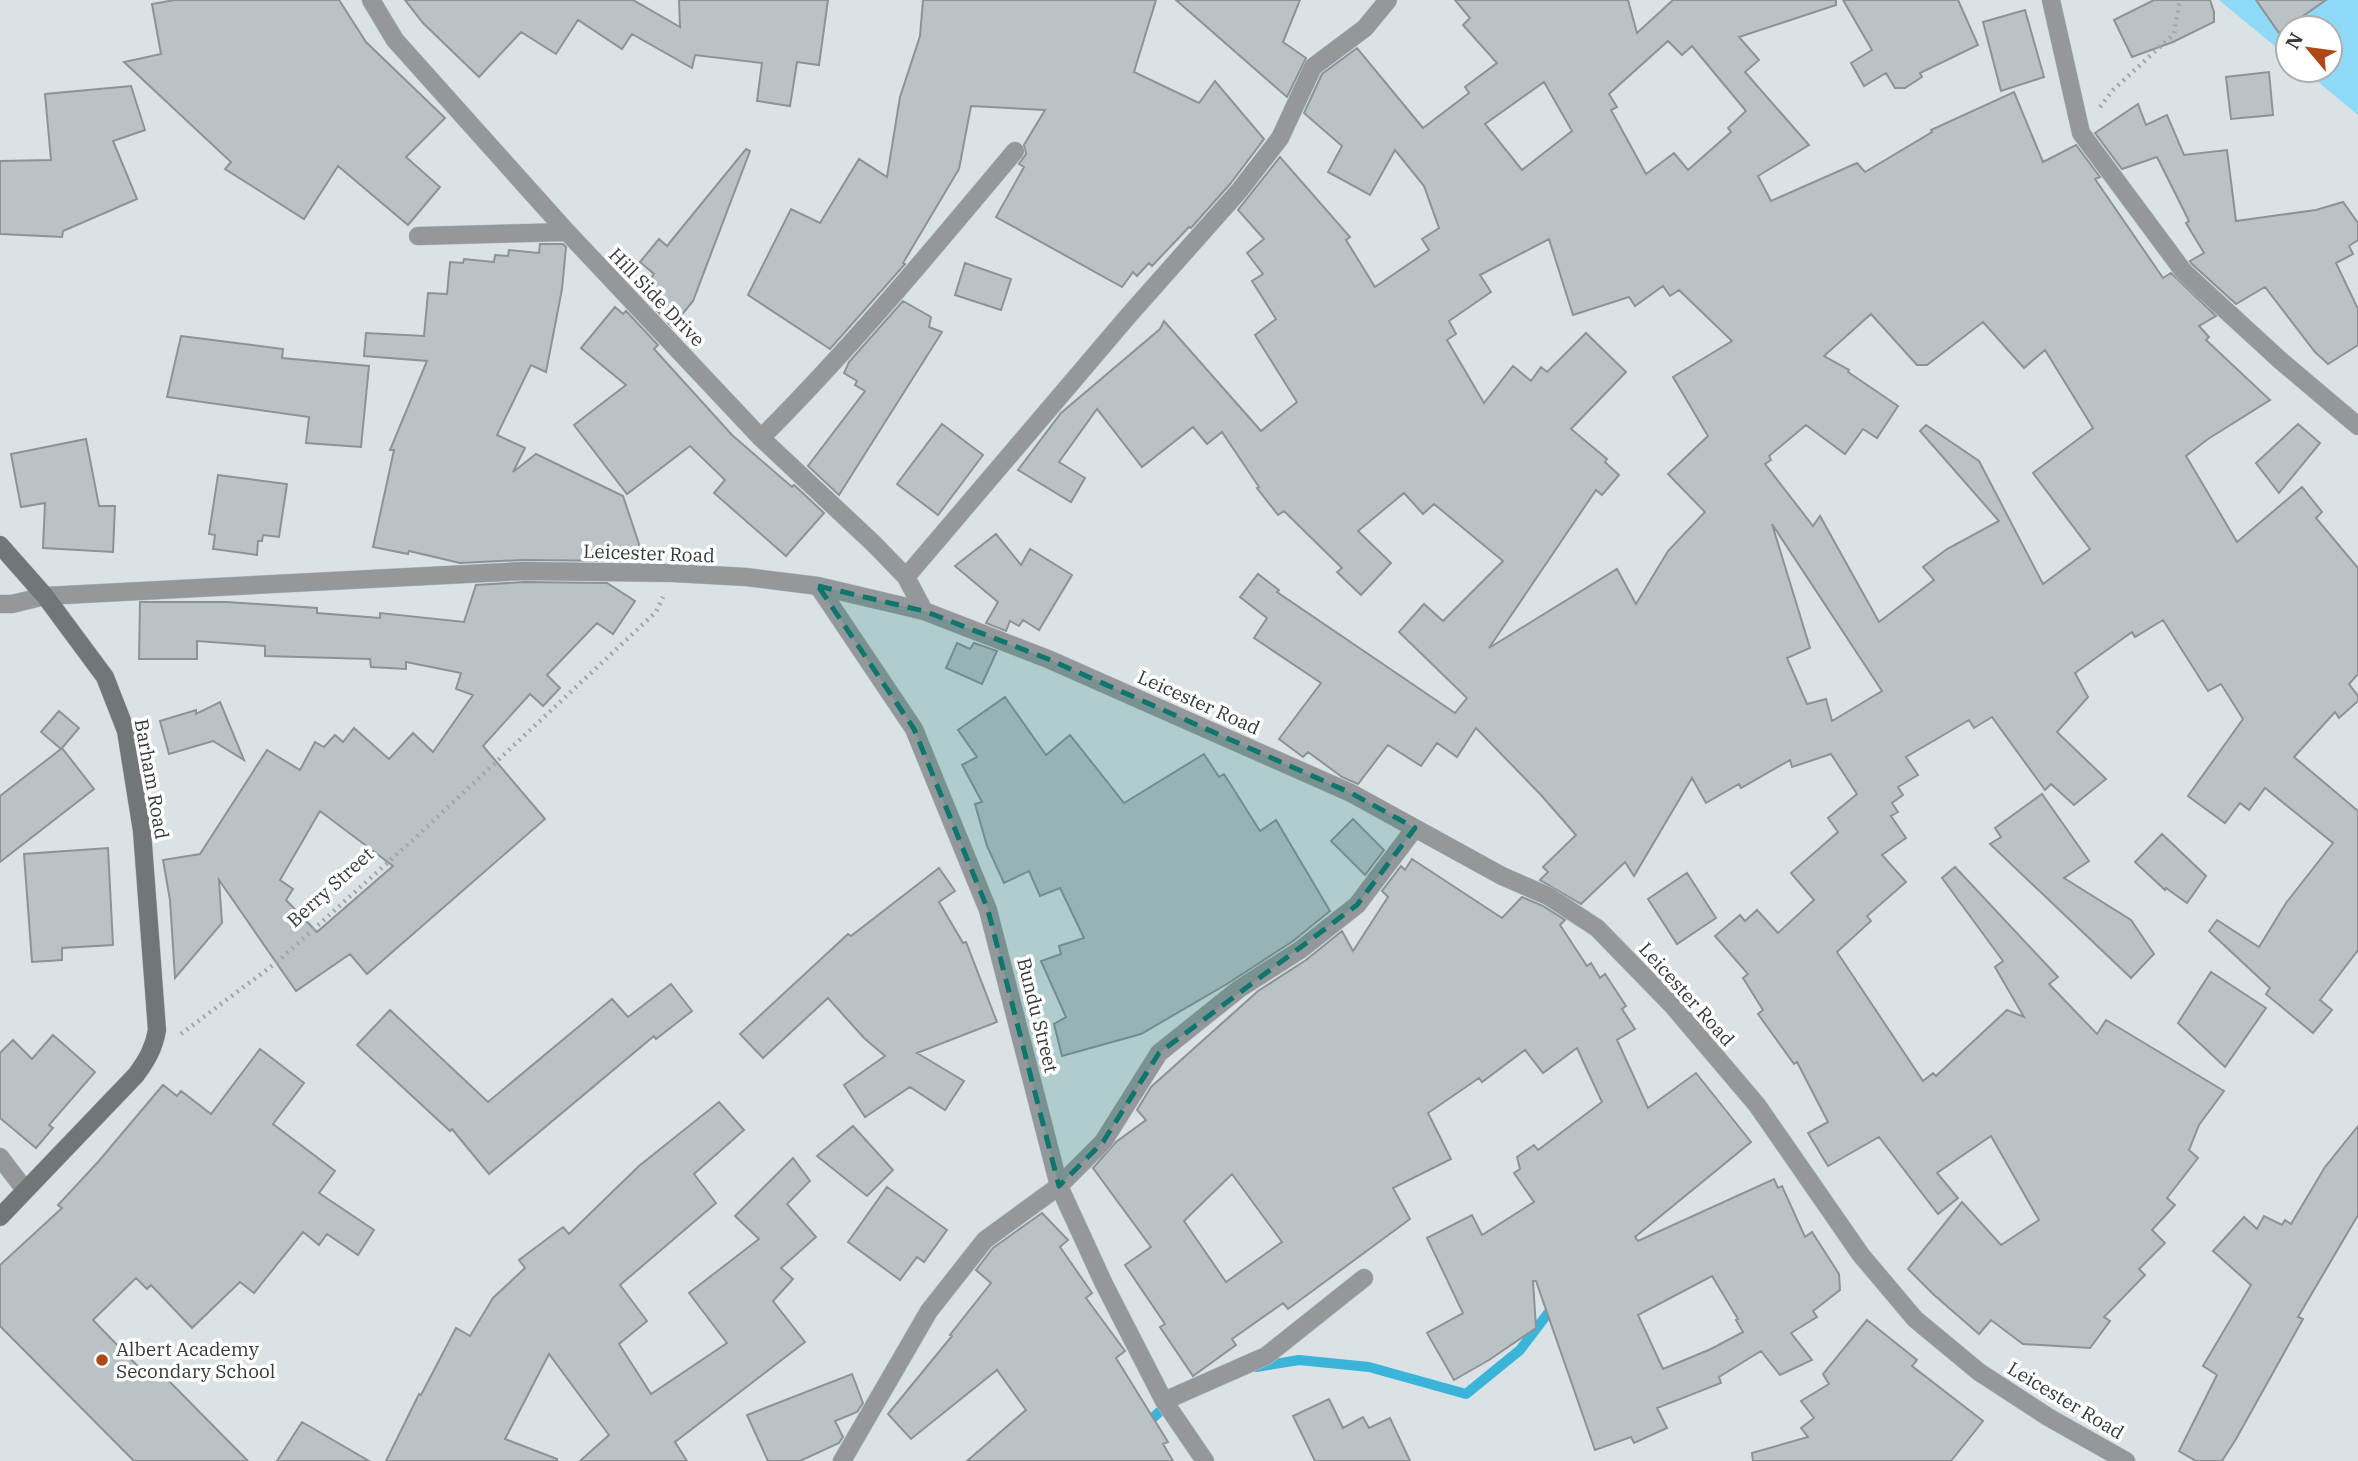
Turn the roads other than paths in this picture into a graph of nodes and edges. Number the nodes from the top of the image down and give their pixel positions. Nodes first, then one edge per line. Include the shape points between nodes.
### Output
1 (371, 0) edge
2 (1388, 0) edge
3 (2051, 0) edge
4 (1015, 151) dead end
5 (567, 232) junction
6 (418, 236) dead end
7 (2358, 426) edge
8 (761, 439) junction
9 (0, 545) edge
10 (906, 576) junction
11 (818, 586) junction
12 (45, 596) junction
13 (0, 604) edge
14 (924, 611) junction
15 (1415, 828) junction
16 (0, 1157) edge
17 (1059, 1186) junction
18 (24, 1190) junction
19 (0, 1217) edge
20 (1364, 1278) dead end
21 (1164, 1401) junction
22 (842, 1461) edge
23 (1205, 1461) edge
24 (2126, 1461) edge

1 - 5 street, Hill Side Drive via 396,40
2 - 10 street via 1365,28 1313,67 1280,138 1239,191
3 - 7 street via 2081,133 2184,272
4 - 8 street via 887,304
5 - 6 street
5 - 8 street, Hill Side Drive
8 - 10 street, Hill Side Drive
9 - 12 street, Barham Road
10 - 14 street, Hill Side Drive
11 - 12 street, Leicester Road via 673,573 524,571
11 - 14 street, Leicester Road
11 - 17 street, Bundu Street via 914,729 988,910
12 - 13 street, Leicester Road
12 - 18 street, Barham Road via 105,677 126,731 142,831 156,1017 154,1044 136,1075
14 - 15 street, Leicester Road via 1048,659 1351,793
15 - 17 street via 1357,905 1300,950 1239,989 1159,1054 1103,1142
15 - 24 street, Leicester Road via 1548,896 1597,928 1672,1005 1757,1105 1861,1255 1915,1319 1979,1372
16 - 18 street
17 - 21 street, Bundu Street
17 - 22 street via 985,1240 929,1311
18 - 19 street
20 - 21 street via 1266,1356
21 - 23 street, Bundu Street

